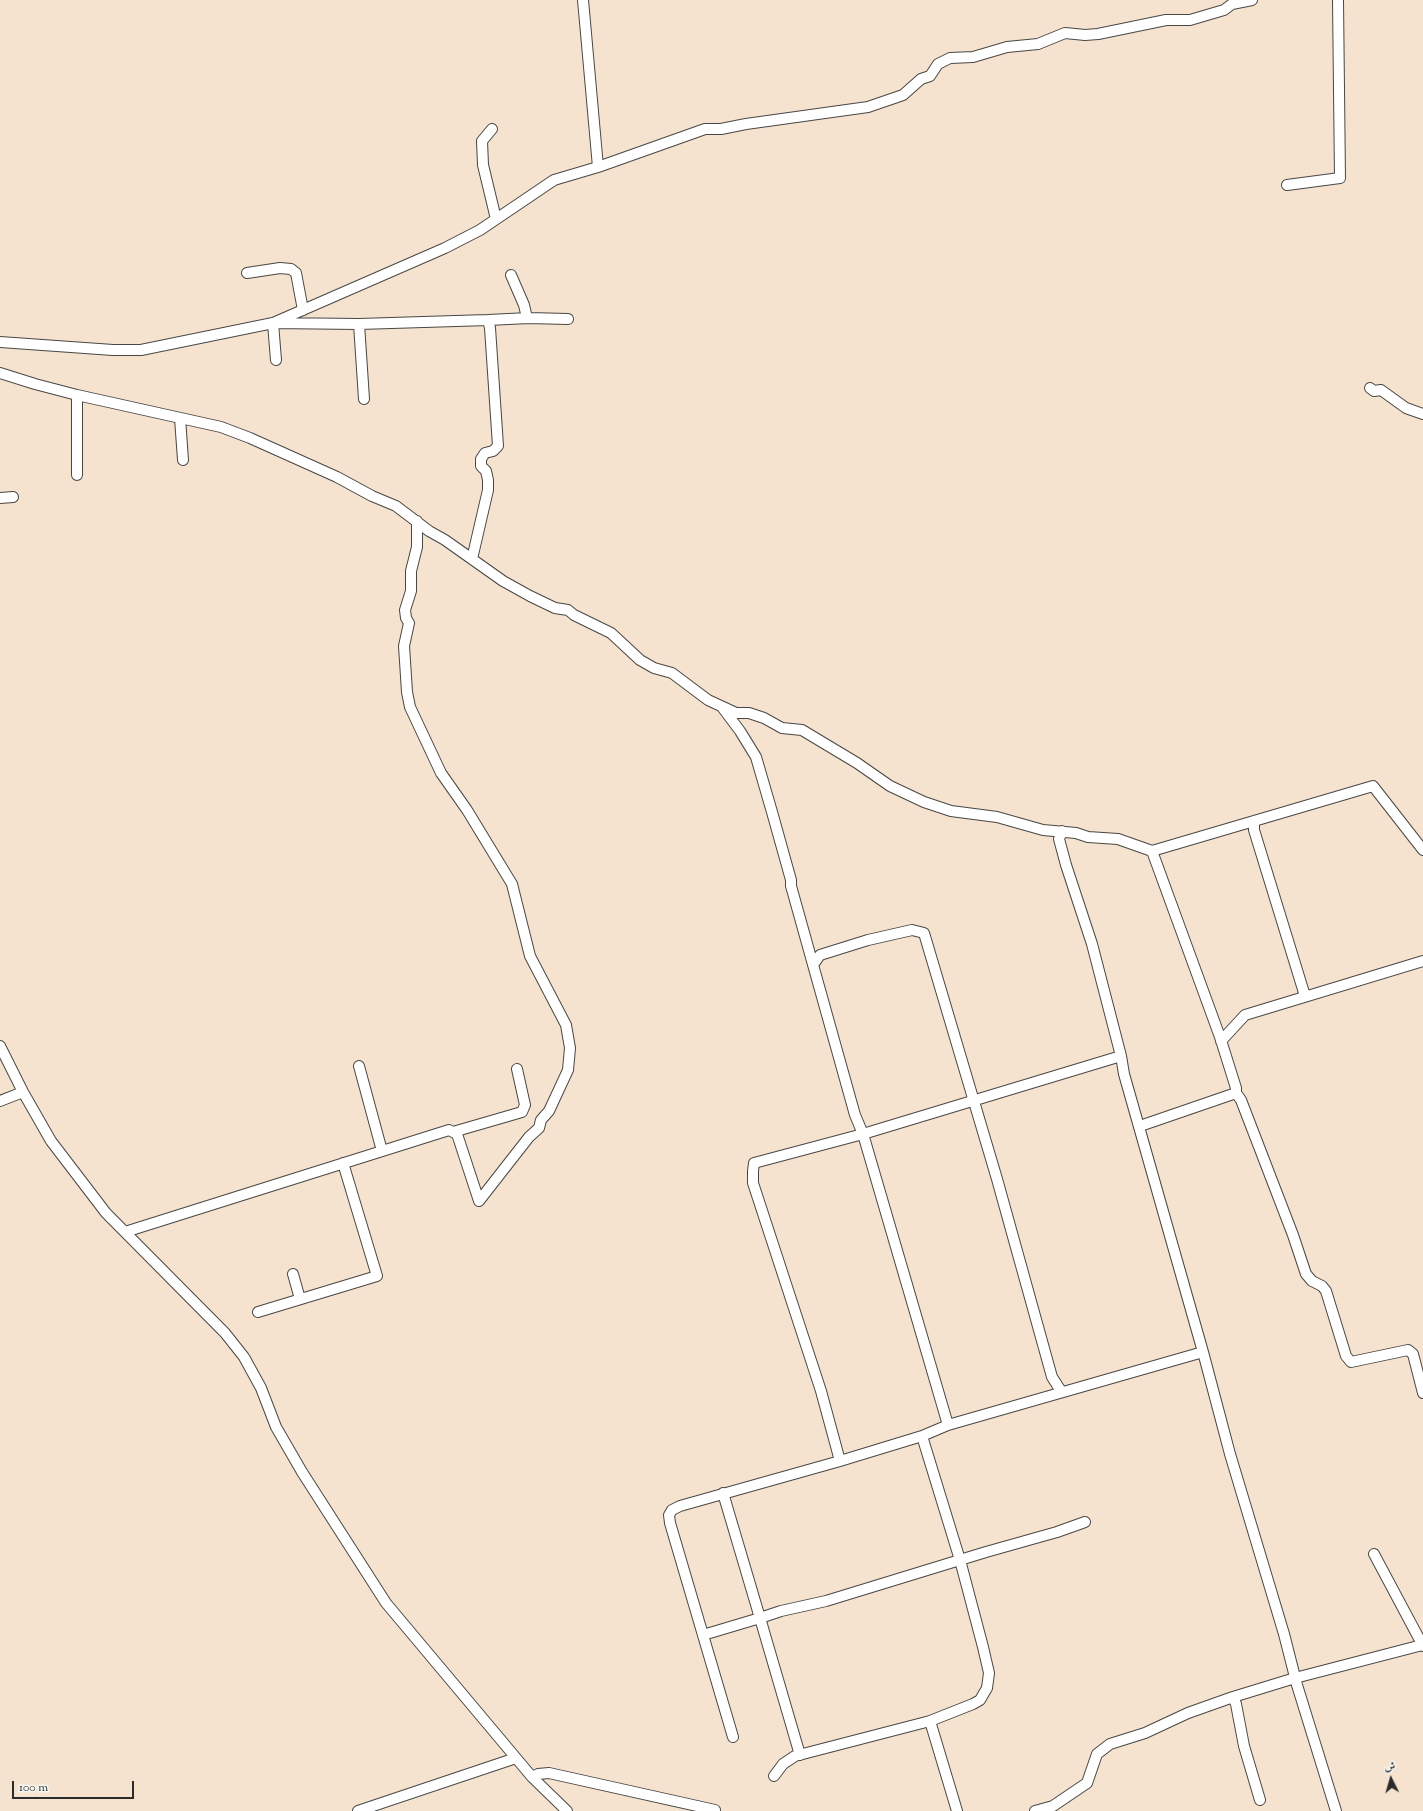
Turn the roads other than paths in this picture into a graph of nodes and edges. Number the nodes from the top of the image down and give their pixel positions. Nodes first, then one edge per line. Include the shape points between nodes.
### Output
1 (584, 0) edge
2 (1252, 0) edge
3 (1338, 0) edge
4 (492, 129) dead end
5 (598, 167) junction
6 (1287, 185) dead end
7 (496, 219) junction
8 (247, 273) dead end
9 (511, 275) dead end
10 (303, 310) junction
11 (527, 318) junction
12 (568, 318) dead end
13 (488, 320) junction
14 (273, 323) junction
15 (359, 324) junction
16 (0, 342) edge
17 (276, 360) dead end
18 (0, 373) edge
19 (1370, 388) dead end
20 (76, 395) junction
21 (364, 399) dead end
22 (1423, 414) edge
23 (180, 418) junction
24 (183, 460) dead end
25 (77, 475) dead end
26 (12, 497) dead end
27 (0, 498) edge
28 (417, 521) junction
29 (472, 559) junction
30 (722, 707) junction
31 (1254, 821) junction
32 (1062, 831) junction
33 (1423, 850) edge
34 (1152, 851) junction
35 (1423, 961) edge
36 (813, 965) junction
37 (1305, 996) junction
38 (1221, 1041) junction
39 (0, 1046) edge
40 (1121, 1056) junction
41 (360, 1066) dead end
42 (518, 1069) dead end
43 (23, 1092) junction
44 (1236, 1093) junction
45 (0, 1101) edge
46 (974, 1102) junction
47 (1140, 1126) junction
48 (453, 1132) junction
49 (863, 1134) junction
50 (382, 1151) junction
51 (343, 1163) junction
52 (125, 1232) junction
53 (293, 1274) dead end
54 (300, 1299) junction
55 (258, 1312) dead end
56 (1203, 1352) junction
57 (1061, 1392) junction
58 (1423, 1393) edge
59 (948, 1425) junction
60 (922, 1436) junction
61 (840, 1461) junction
62 (723, 1494) junction
63 (1085, 1522) dead end
64 (1374, 1554) dead end
65 (960, 1560) junction
66 (760, 1618) junction
67 (703, 1635) junction
68 (1422, 1646) edge
69 (1295, 1678) junction
70 (1232, 1697) junction
71 (930, 1721) junction
72 (733, 1736) dead end
73 (800, 1755) junction
74 (516, 1758) junction
75 (774, 1776) dead end
76 (532, 1777) junction
77 (1260, 1800) dead end
78 (715, 1810) dead end
79 (358, 1811) edge
80 (567, 1811) edge
81 (957, 1811) edge
82 (1035, 1811) edge
83 (1336, 1811) edge

1 - 5 street
2 - 5 street via 1232,4 1224,10 1190,20 1166,20 1098,34 1065,33 1038,44 1007,47 973,57 950,58 938,64 930,76 921,79 903,95 868,107 721,129 705,129
3 - 6 street via 1340,178
4 - 7 street via 482,141 483,165
5 - 7 street via 554,180
7 - 10 street via 445,248
8 - 10 street via 291,269 296,273
9 - 11 street
10 - 14 street
11 - 12 street
11 - 13 street
13 - 15 street
13 - 29 street via 498,446 493,451 485,453 481,459 481,466 486,471 488,490
14 - 15 street
14 - 16 street via 141,350
14 - 17 street
15 - 21 street
18 - 20 street
19 - 22 street via 1374,391 1381,390 1406,408
20 - 23 street
20 - 25 street
23 - 24 street
23 - 28 street via 221,427 250,438 396,506
26 - 27 street
28 - 29 street
28 - 48 street via 417,547 411,571 411,591 406,610 409,623 404,646 410,707 441,773 512,884 530,956 566,1025 570,1048 568,1070 539,1128 529,1137 479,1201 457,1134
29 - 30 street via 530,596 555,608 568,610 611,633 640,660 654,668 672,673 708,700
30 - 32 street via 736,713 749,713 764,718 782,728 802,730 858,763 890,786 924,802 950,811 997,817 1043,830
30 - 36 street via 756,757
31 - 33 street via 1373,786
31 - 34 street
31 - 37 street via 1254,830
32 - 34 street via 1088,837 1118,839
32 - 40 street via 1060,839 1066,865 1092,944
34 - 38 street
35 - 37 street
36 - 46 street via 820,955 854,944 912,930 924,933
36 - 49 street via 855,1115
37 - 38 street via 1245,1015
38 - 44 street
39 - 43 street
40 - 46 street
40 - 47 street
41 - 50 street
42 - 48 street via 525,1105 522,1112
43 - 45 street
43 - 52 street via 51,1140 106,1213
44 - 47 street
44 - 58 street via 1241,1100 1306,1274 1326,1291 1346,1356 1351,1362 1408,1350 1413,1354
46 - 49 street
46 - 57 street via 1050,1372
47 - 56 street
48 - 50 street via 449,1130
49 - 59 street
49 - 61 street via 754,1163 752,1172 821,1391
50 - 51 street
51 - 52 street
51 - 54 street via 377,1276
52 - 74 street via 225,1333 244,1357 261,1388 276,1428 386,1603
53 - 54 street
54 - 55 street
56 - 57 street
56 - 69 street
57 - 59 street
59 - 60 street
60 - 61 street
60 - 65 street
61 - 62 street
62 - 66 street
62 - 67 street via 680,1506 669,1515
63 - 65 street via 1043,1537
64 - 68 street
65 - 66 street via 826,1601
65 - 71 street via 988,1665 989,1680 980,1700
66 - 67 street
66 - 73 street
67 - 72 street
68 - 69 street
69 - 70 street
69 - 83 street
70 - 77 street via 1236,1704 1244,1746
70 - 82 street via 1110,1744 1097,1754 1087,1783 1053,1806
71 - 73 street
71 - 81 street
73 - 75 street via 782,1764
74 - 76 street
74 - 79 street
76 - 78 street via 549,1773
76 - 80 street

